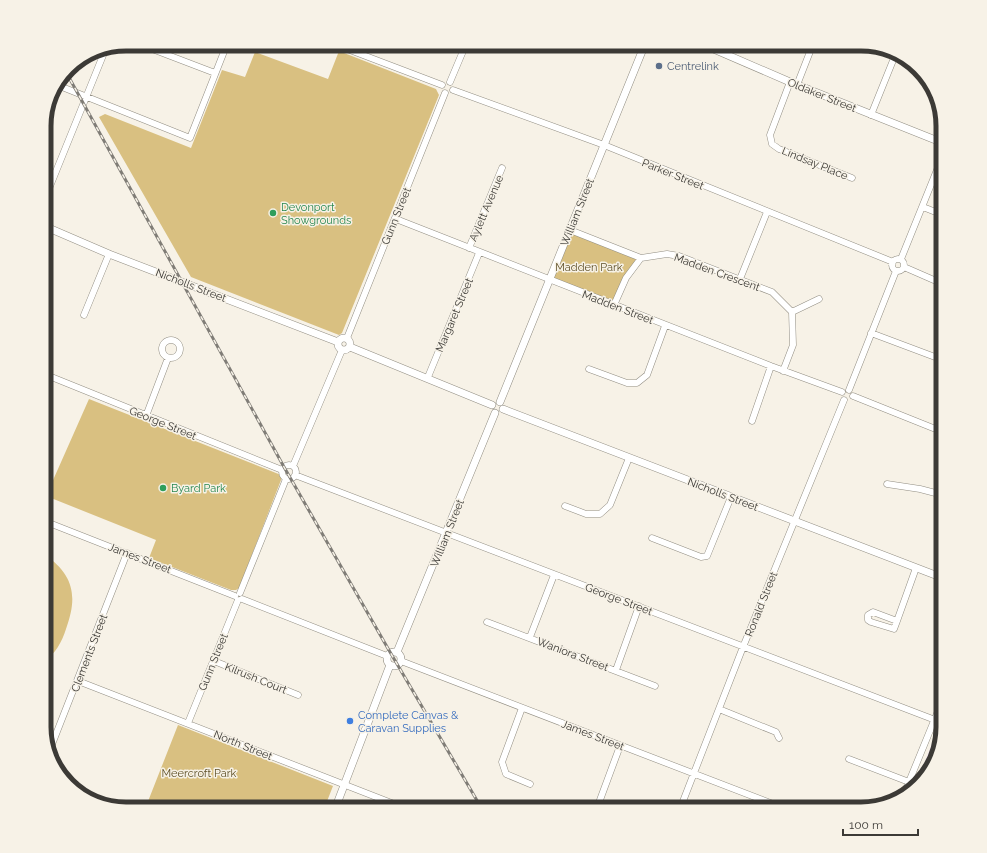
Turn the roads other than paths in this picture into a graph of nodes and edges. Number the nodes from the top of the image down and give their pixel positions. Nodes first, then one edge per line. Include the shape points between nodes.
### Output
1 (157, 51) edge
2 (224, 51) edge
3 (353, 51) edge
4 (463, 51) edge
5 (642, 51) edge
6 (718, 51) edge
7 (726, 51) edge
8 (810, 51) edge
9 (725, 54) junction
10 (103, 55) edge
11 (894, 59) edge
12 (215, 74) junction
13 (450, 82) junction
14 (794, 84) junction
15 (442, 85) junction
16 (63, 86) edge
17 (453, 90) junction
18 (445, 93) junction
19 (87, 97) junction
20 (871, 115) junction
21 (936, 140) edge
22 (604, 145) junction
23 (502, 168) dead end
24 (936, 173) edge
25 (852, 178) dead end
26 (51, 184) edge
27 (923, 207) junction
28 (767, 212) junction
29 (936, 212) edge
30 (396, 219) junction
31 (51, 229) edge
32 (570, 230) junction
33 (469, 248) junction
34 (480, 253) junction
35 (109, 254) junction
36 (641, 258) junction
37 (901, 259) junction
38 (892, 262) junction
39 (904, 267) junction
40 (896, 271) junction
41 (740, 279) junction
42 (550, 281) junction
43 (936, 281) edge
44 (819, 299) dead end
45 (614, 305) junction
46 (792, 312) junction
47 (84, 315) dead end
48 (665, 326) junction
49 (871, 333) junction
50 (347, 338) junction
51 (338, 342) junction
52 (350, 347) junction
53 (342, 350) junction
54 (936, 357) edge
55 (168, 358) dead end
56 (771, 366) junction
57 (589, 369) dead end
58 (783, 371) junction
59 (51, 377) edge
60 (428, 378) junction
61 (845, 391) junction
62 (853, 396) junction
63 (844, 400) junction
64 (492, 404) junction
65 (502, 405) junction
66 (495, 413) junction
67 (146, 416) junction
68 (752, 421) dead end
69 (936, 429) edge
70 (629, 458) junction
71 (292, 466) junction
72 (282, 470) junction
73 (295, 475) junction
74 (286, 479) junction
75 (887, 484) dead end
76 (936, 493) edge
77 (730, 498) junction
78 (564, 506) dead end
79 (794, 521) junction
80 (51, 524) edge
81 (447, 534) junction
82 (652, 538) dead end
83 (127, 553) junction
84 (916, 568) junction
85 (554, 575) junction
86 (936, 575) edge
87 (239, 597) junction
88 (639, 606) junction
89 (897, 621) dead end
90 (487, 622) dead end
91 (530, 637) junction
92 (743, 647) junction
93 (397, 652) junction
94 (387, 656) junction
95 (214, 661) junction
96 (401, 661) junction
97 (390, 665) junction
98 (616, 670) junction
99 (78, 682) junction
100 (656, 686) dead end
101 (298, 695) dead end
102 (522, 708) junction
103 (719, 709) junction
104 (936, 715) edge
105 (934, 720) junction
106 (188, 723) junction
107 (780, 738) dead end
108 (53, 743) edge
109 (620, 746) junction
110 (849, 759) dead end
111 (694, 774) junction
112 (909, 782) junction
113 (530, 784) dead end
114 (344, 785) junction
115 (908, 785) edge
116 (338, 802) edge
117 (389, 802) edge
118 (599, 802) edge
119 (683, 802) edge
120 (768, 802) edge

1 - 12 street
2 - 12 street
3 - 15 street
4 - 13 street
5 - 22 street, William Street
6 - 9 street, Oldaker Street
7 - 9 street
8 - 14 street
9 - 14 street, Oldaker Street
10 - 19 street
11 - 20 street
12 - 19 street via 190,138
13 - 15 street
13 - 17 street
14 - 20 street, Oldaker Street
14 - 25 street, Lindsay Place via 770,135 772,144
15 - 18 street
16 - 19 street
17 - 18 street
17 - 22 street, Parker Street
18 - 30 street, Gunn Street
19 - 26 street
20 - 21 street, Oldaker Street
22 - 28 street, Parker Street
22 - 32 street, William Street
23 - 33 street, Aylett Avenue
24 - 27 street
27 - 29 street
27 - 37 street
28 - 38 street, Parker Street
28 - 41 street
30 - 33 street, Madden Street
30 - 50 street, Gunn Street
31 - 35 street, Nicholls Street
32 - 36 street
32 - 42 street, William Street
33 - 34 street, Madden Street
34 - 42 street, Madden Street
34 - 60 street, Margaret Street
35 - 47 street
35 - 51 street, Nicholls Street
36 - 41 street, Madden Crescent via 667,254 679,256
36 - 45 street via 626,278
37 - 38 street
37 - 39 street via 905,263
38 - 40 street
39 - 40 street
39 - 43 street
40 - 49 street
41 - 46 street, Madden Crescent via 772,292
42 - 45 street, Madden Street
42 - 65 street, William Street
44 - 46 street
45 - 48 street, Madden Street
46 - 58 street via 793,345
48 - 56 street, Madden Street
48 - 57 street via 647,375 637,383 627,383
49 - 54 street
49 - 61 street
50 - 51 street
50 - 52 street
51 - 53 street
52 - 53 street via 346,351
52 - 60 street
53 - 71 street
55 - 67 street
56 - 58 street, Madden Street
56 - 68 street
58 - 61 street, Madden Street
59 - 67 street, George Street
60 - 64 street
61 - 62 street via 852,393
61 - 63 street via 841,396
62 - 63 street via 850,400
62 - 69 street
63 - 79 street, Ronald Street
64 - 65 street via 496,401
64 - 66 street
65 - 66 street via 499,413
65 - 70 street, Nicholls Street
66 - 81 street, William Street
67 - 72 street, George Street
70 - 77 street, Nicholls Street
70 - 78 street via 610,505 600,514 586,514
71 - 72 street via 286,466
71 - 73 street
72 - 74 street
73 - 74 street via 291,479
73 - 81 street, George Street
74 - 87 street, Gunn Street
75 - 76 street
77 - 79 street, Nicholls Street
77 - 82 street via 706,556 701,557
79 - 84 street, Nicholls Street
79 - 92 street, Ronald Street
80 - 83 street, James Street
81 - 85 street, George Street
81 - 93 street, William Street
83 - 87 street, James Street
83 - 99 street, Clements Street
84 - 86 street, Nicholls Street
84 - 89 street
85 - 88 street, George Street
85 - 91 street, Waniora Street
87 - 94 street, James Street
87 - 95 street, Gunn Street
88 - 92 street, George Street
88 - 98 street, Waniora Street
90 - 91 street, Waniora Street
91 - 98 street, Waniora Street
92 - 103 street, Ronald Street
92 - 105 street, George Street
93 - 94 street
93 - 96 street via 401,656
94 - 97 street
95 - 101 street, Kilrush Court
95 - 106 street, Gunn Street
96 - 97 street via 397,665
96 - 102 street, James Street
97 - 114 street
98 - 100 street, Waniora Street
99 - 106 street, North Street
99 - 108 street, Clements Street
102 - 109 street, James Street
102 - 113 street via 502,762 506,774
103 - 107 street via 776,732
103 - 111 street, Ronald Street
104 - 105 street
105 - 112 street
106 - 114 street, North Street
109 - 111 street, James Street
109 - 118 street
110 - 112 street
111 - 119 street, Ronald Street
111 - 120 street, James Street
112 - 115 street
114 - 116 street
114 - 117 street, North Street

